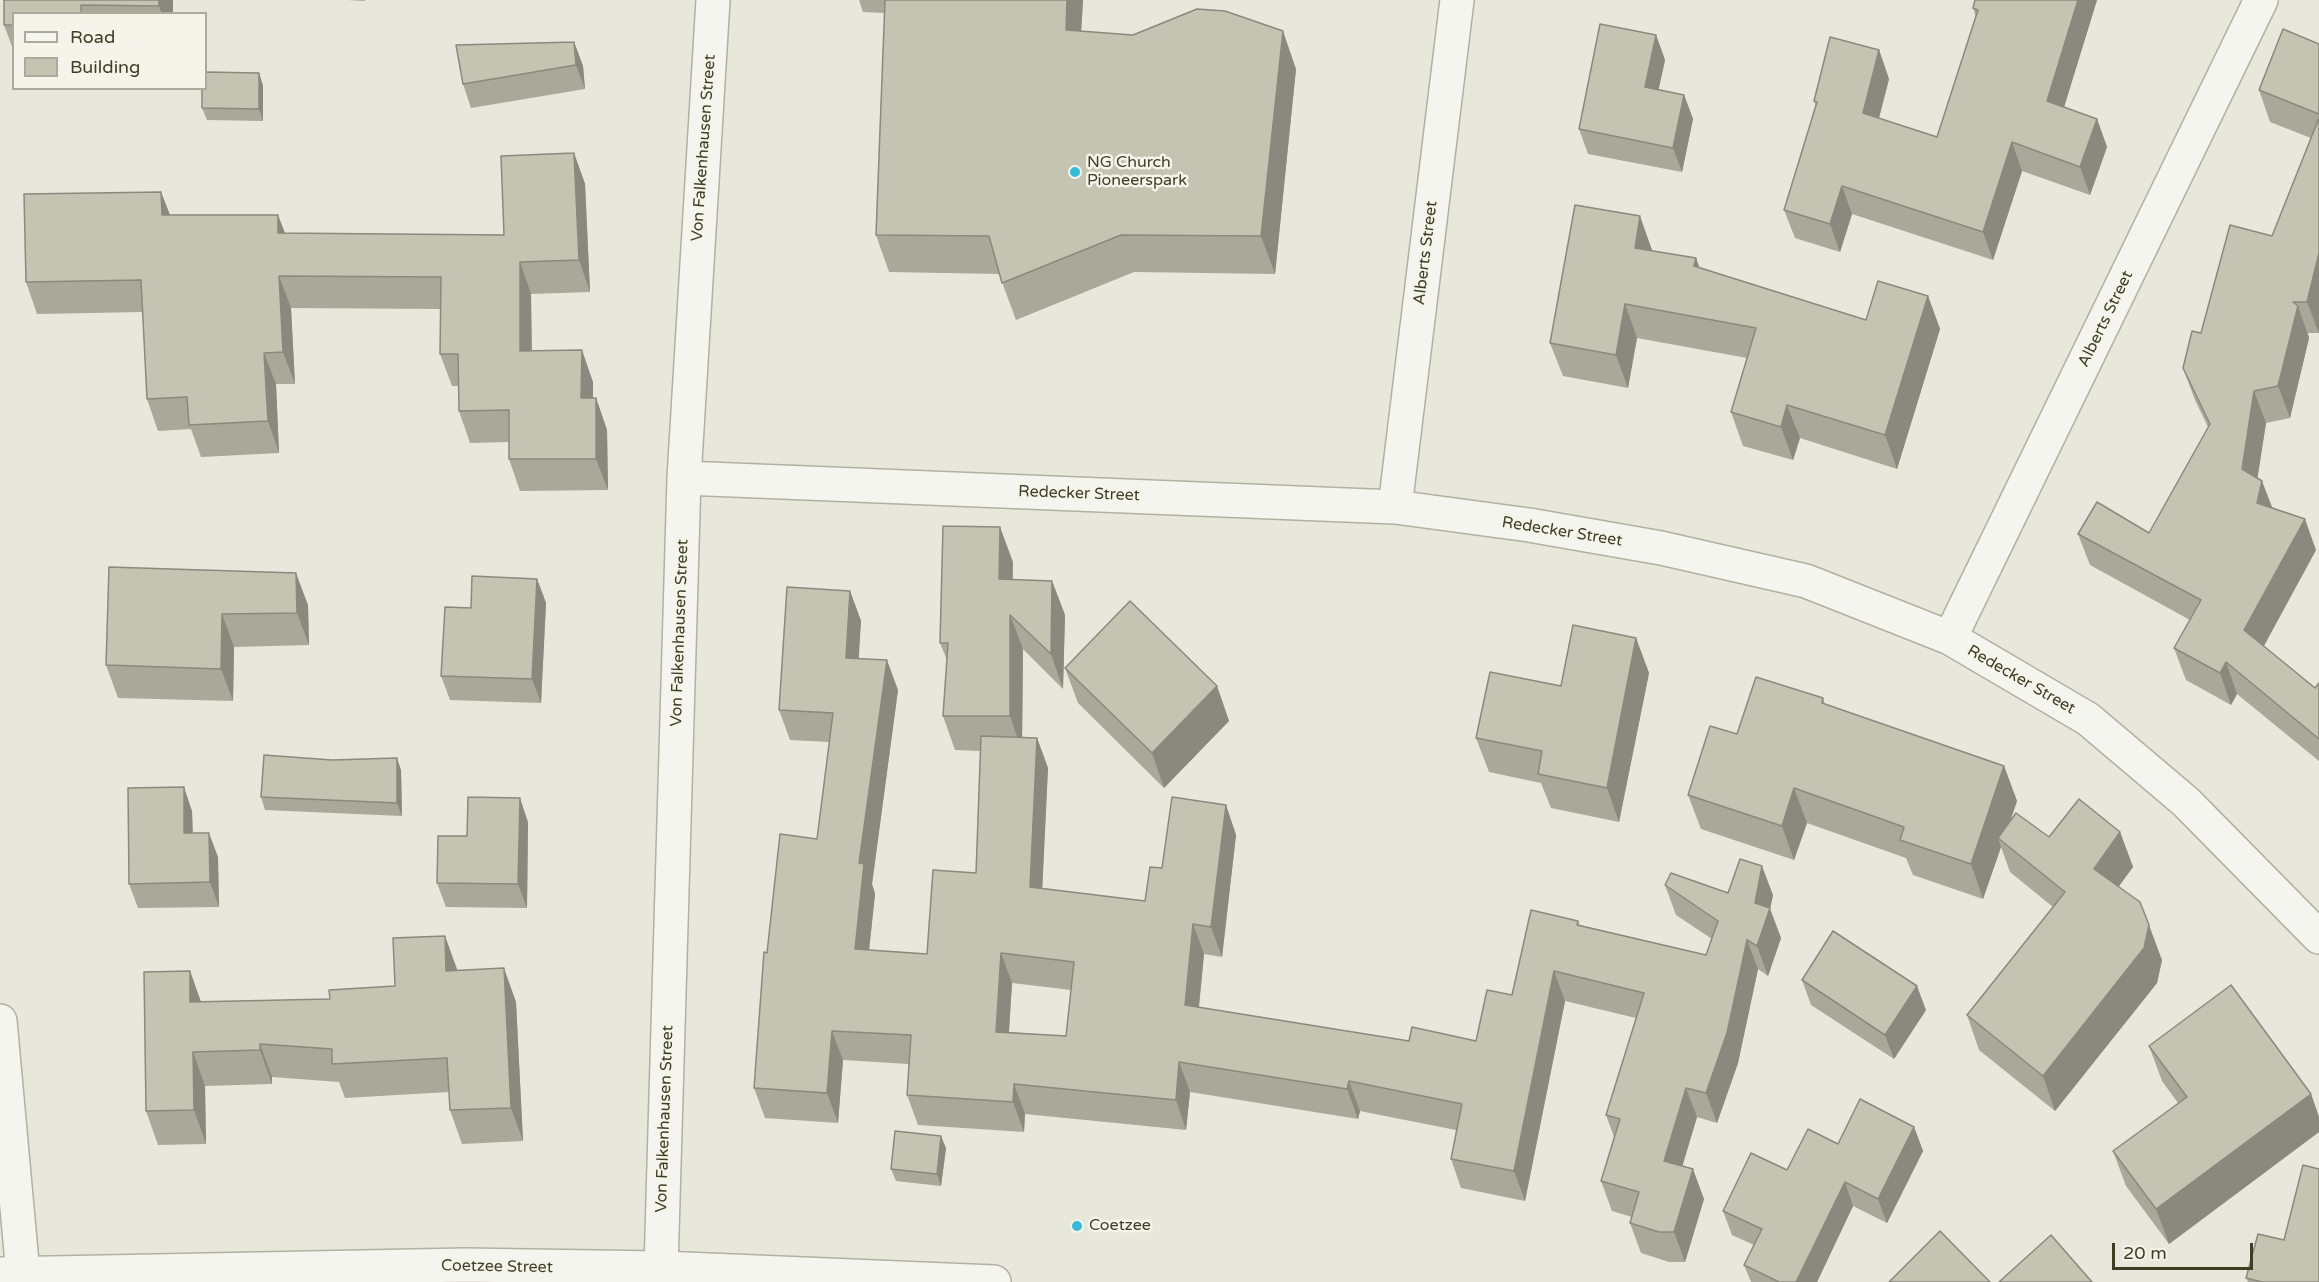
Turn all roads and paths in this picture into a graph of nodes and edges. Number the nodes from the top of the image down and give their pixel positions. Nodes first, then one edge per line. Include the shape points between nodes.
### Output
1 (713, 0) edge
2 (1457, 0) edge
3 (2261, 0) edge
4 (684, 478) junction
5 (1395, 507) junction
6 (1950, 638) junction
7 (2319, 936) edge
8 (0, 1021) edge
9 (661, 1268) junction
10 (12, 1274) edge
11 (994, 1282) edge

1 - 4 street, Von Falkenhausen Street
2 - 5 street, Alberts Street
3 - 6 street, Alberts Street
4 - 5 street, Redecker Street
4 - 9 street, Von Falkenhausen Street
5 - 6 street, Redecker Street via 1661,548 1806,581
6 - 7 street, Redecker Street via 2088,719 2186,802
8 - 10 street
9 - 10 street, Coetzee Street via 465,1265
9 - 11 street, Coetzee Street

